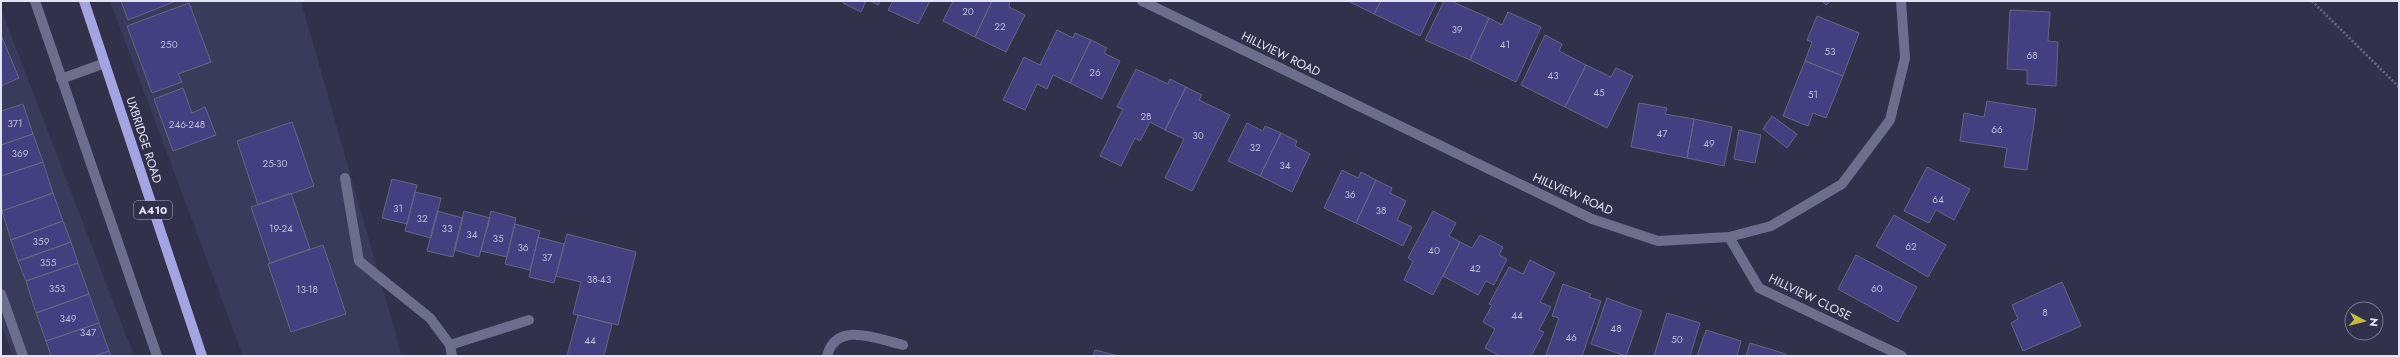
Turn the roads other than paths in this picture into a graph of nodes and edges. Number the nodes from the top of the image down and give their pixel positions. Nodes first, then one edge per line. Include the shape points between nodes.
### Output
1 (35, 1) edge
2 (84, 1) edge
3 (1142, 1) edge
4 (1901, 1) edge
5 (105, 63) junction
6 (60, 79) junction
7 (345, 178) dead end
8 (1729, 237) junction
9 (1, 294) edge
10 (529, 320) dead end
11 (450, 345) junction
12 (903, 345) dead end
13 (23, 356) edge
14 (157, 356) edge
15 (202, 356) edge
16 (452, 356) edge
17 (827, 356) edge
18 (1902, 356) edge

1 - 6 street
2 - 5 main road, UXBRIDGE ROAD / A410
3 - 8 street, HILLVIEW ROAD via 1592,219 1658,241
4 - 8 street, HILLVIEW ROAD via 1905,58 1890,120 1842,184 1771,226
5 - 6 street
5 - 15 main road, UXBRIDGE ROAD / A410
6 - 14 street
7 - 11 street via 359,261 430,318
8 - 18 street, HILLVIEW CLOSE via 1759,288
9 - 13 street
10 - 11 street
11 - 16 street
12 - 17 street via 860,334 847,334 829,347

